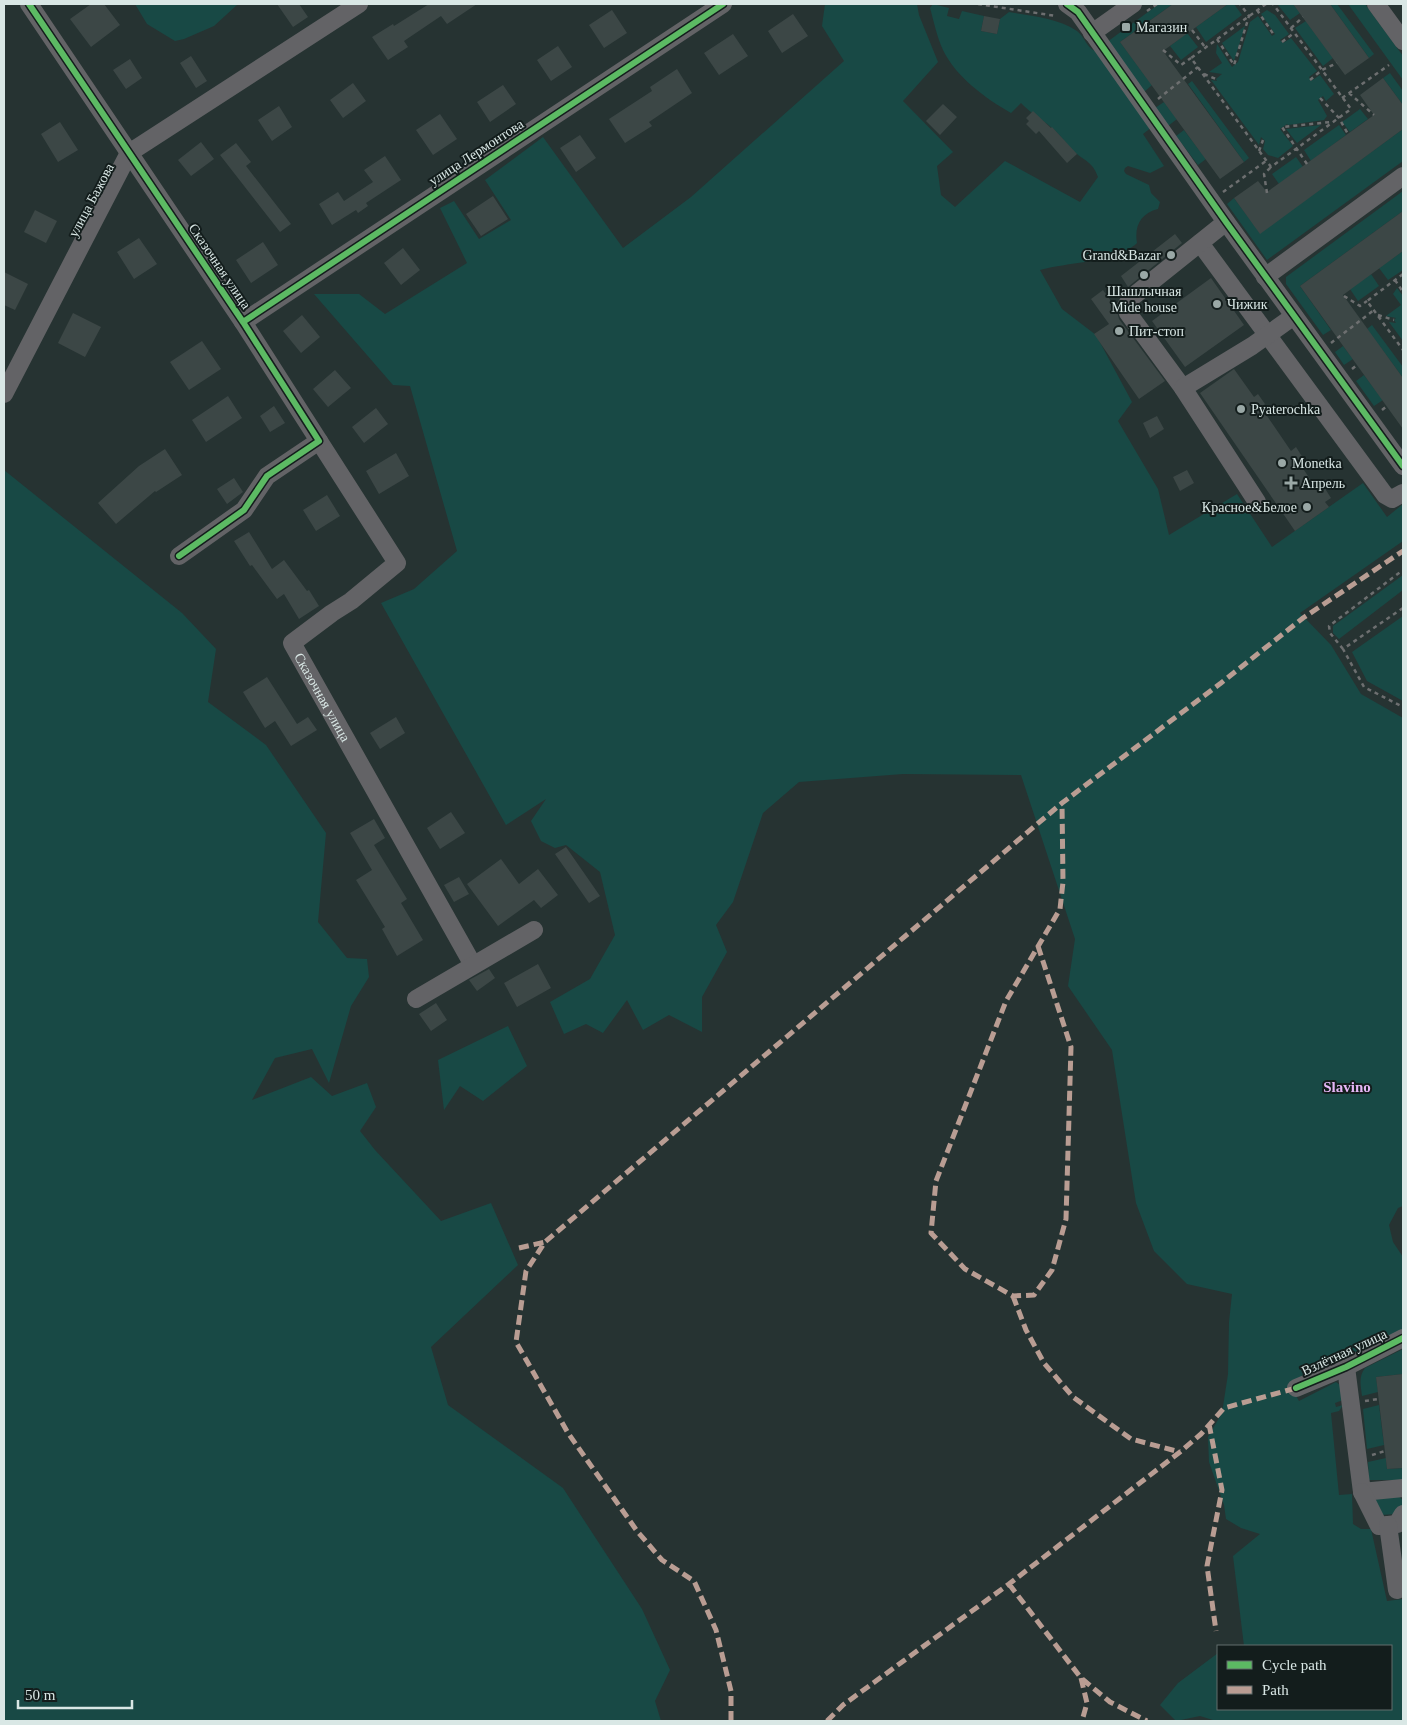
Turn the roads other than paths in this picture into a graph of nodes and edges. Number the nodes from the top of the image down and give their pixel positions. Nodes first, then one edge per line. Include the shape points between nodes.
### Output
1 (29, 4) edge
2 (359, 4) edge
3 (724, 4) edge
4 (1376, 4) edge
5 (1067, 7) edge
6 (1121, 7) edge
7 (1092, 33) junction
8 (1403, 41) edge
9 (130, 153) junction
10 (1403, 176) edge
11 (1226, 222) junction
12 (1200, 243) junction
13 (1265, 277) junction
14 (1294, 316) junction
15 (243, 322) junction
16 (1269, 334) junction
17 (1183, 388) junction
18 (4, 394) edge
19 (319, 442) junction
20 (1403, 466) edge
21 (1403, 493) edge
22 (1257, 502) dead end
23 (179, 556) dead end
24 (534, 930) dead end
25 (472, 965) junction
26 (416, 999) dead end
27 (1403, 1338) edge
28 (1346, 1367) junction
29 (1296, 1388) dead end
30 (1403, 1488) edge
31 (1362, 1492) junction
32 (1403, 1514) edge
33 (1388, 1525) junction
34 (1397, 1590) dead end

1 - 9 street, Сказочная улица
2 - 9 street, улица Бажова
3 - 15 street, улица Лермонтова
4 - 8 street
5 - 7 street via 1078,12
6 - 7 street
7 - 11 street
9 - 15 street, Сказочная улица
9 - 18 street, улица Бажова
10 - 13 street
11 - 12 street
11 - 13 street
12 - 16 street
12 - 17 street via 1131,298 1126,306
13 - 14 street
14 - 16 street
14 - 20 street
15 - 19 street, Сказочная улица
16 - 17 street
16 - 21 street via 1385,495 1392,499
17 - 22 street
19 - 23 street via 267,476 244,510
19 - 25 street, Сказочная улица via 397,563 292,643
24 - 25 street
25 - 26 street
27 - 28 street, Взлётная улица
28 - 29 street, Взлётная улица
28 - 31 street
30 - 31 street
31 - 33 street via 1379,1526
32 - 33 street via 1397,1524
33 - 34 street

